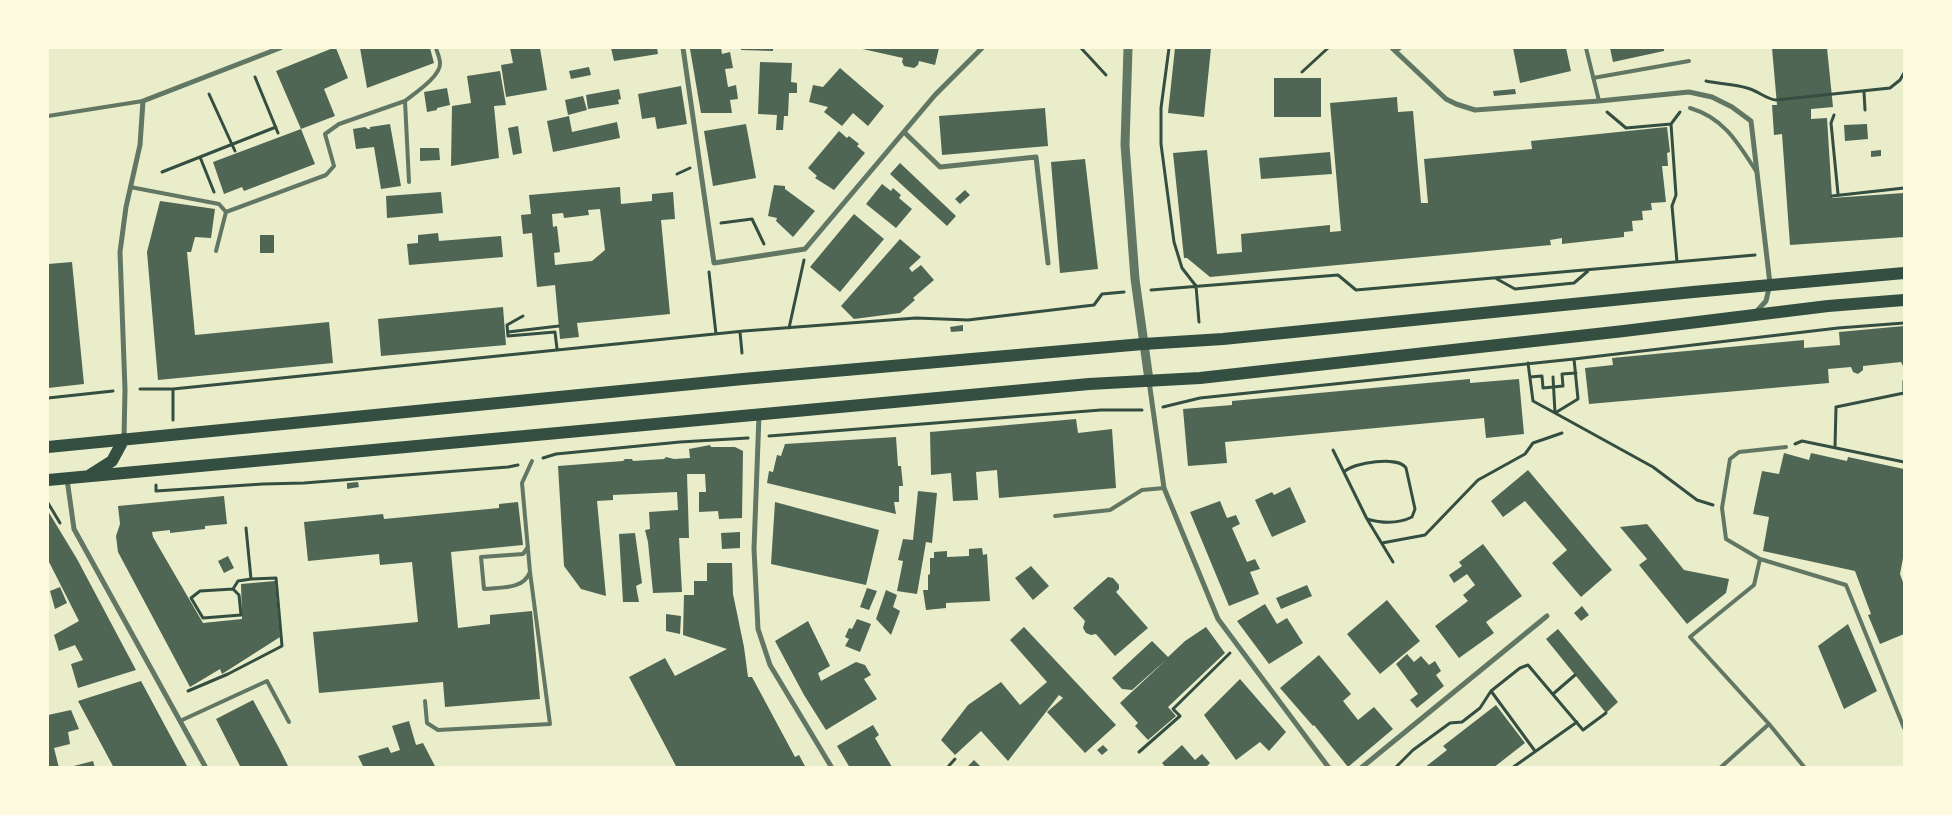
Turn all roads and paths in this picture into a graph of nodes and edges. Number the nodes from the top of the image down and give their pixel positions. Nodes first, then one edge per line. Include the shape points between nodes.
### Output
1 (280, 48) edge
2 (436, 48) edge
3 (683, 48) edge
4 (982, 48) edge
5 (1081, 48) edge
6 (1128, 48) edge
7 (1169, 48) edge
8 (1328, 48) edge
9 (1586, 48) edge
10 (1396, 49) edge
11 (1688, 61) dead end
12 (1302, 72) dead end
13 (1904, 73) edge
14 (1106, 75) dead end
15 (255, 77) dead end
16 (1593, 78) junction
17 (1747, 88) dead end
18 (1864, 92) junction
19 (209, 94) dead end
20 (143, 101) junction
21 (405, 101) junction
22 (1596, 101) junction
23 (1690, 108) dead end
24 (1865, 110) dead end
25 (1834, 115) dead end
26 (48, 116) edge
27 (276, 128) junction
28 (904, 132) junction
29 (278, 133) dead end
30 (232, 145) junction
31 (235, 152) dead end
32 (200, 157) junction
33 (695, 165) dead end
34 (1756, 171) junction
35 (162, 172) dead end
36 (677, 174) dead end
37 (409, 182) dead end
38 (130, 187) junction
39 (1904, 188) edge
40 (1840, 195) junction
41 (1832, 196) dead end
42 (219, 204) junction
43 (226, 212) junction
44 (708, 225) junction
45 (812, 241) junction
46 (216, 251) dead end
47 (1764, 254) dead end
48 (769, 255) junction
49 (1677, 262) junction
50 (1048, 263) dead end
51 (1588, 270) junction
52 (1904, 274) edge
53 (1497, 279) junction
54 (1770, 284) junction
55 (1196, 286) junction
56 (1136, 291) junction
57 (1904, 300) edge
58 (1754, 314) junction
59 (523, 316) dead end
60 (1200, 322) dead end
61 (1904, 323) edge
62 (559, 326) dead end
63 (789, 328) junction
64 (508, 332) junction
65 (740, 332) junction
66 (1143, 344) junction
67 (557, 349) junction
68 (742, 353) dead end
69 (1574, 359) junction
70 (1528, 363) junction
71 (1576, 373) junction
72 (1530, 377) junction
73 (1553, 377) dead end
74 (1149, 380) junction
75 (1904, 381) edge
76 (1553, 387) junction
77 (140, 389) dead end
78 (173, 389) junction
79 (112, 391) dead end
80 (48, 398) edge
81 (1154, 410) junction
82 (1555, 413) junction
83 (759, 414) junction
84 (173, 420) dead end
85 (1562, 433) dead end
86 (758, 438) junction
87 (124, 439) junction
88 (48, 447) edge
89 (1786, 447) joint
90 (1835, 447) junction
91 (1333, 450) dead end
92 (532, 461) junction
93 (1904, 462) edge
94 (1344, 472) junction
95 (88, 477) junction
96 (67, 479) junction
97 (48, 480) edge
98 (1164, 488) junction
99 (156, 490) dead end
100 (1722, 508) junction
101 (1055, 516) dead end
102 (1367, 519) junction
103 (246, 528) dead end
104 (1382, 543) junction
105 (528, 547) junction
106 (1760, 559) junction
107 (1392, 562) dead end
108 (530, 572) junction
109 (251, 579) junction
110 (234, 589) junction
111 (1547, 616) dead end
112 (1238, 646) junction
113 (1575, 675) dead end
114 (188, 690) dead end
115 (1491, 691) junction
116 (1553, 694) junction
117 (425, 701) dead end
118 (1606, 713) dead end
119 (180, 721) junction
120 (289, 722) dead end
121 (1577, 722) junction
122 (1768, 724) junction
123 (1904, 728) edge
124 (1535, 751) junction
125 (1139, 752) dead end
126 (955, 759) dead end
127 (206, 768) edge
128 (832, 768) edge
129 (947, 768) edge
130 (1329, 768) edge
131 (1361, 768) edge
132 (1395, 768) edge
133 (1512, 768) edge
134 (1720, 768) edge
135 (1805, 768) edge

1 - 20 street
2 - 21 lane via 439,70
3 - 44 street
4 - 28 street
5 - 14 path
6 - 56 street via 1125,145
7 - 55 path via 1161,108 1161,144 1174,242 1182,268
8 - 12 path
9 - 16 lane
10 - 22 street via 1446,99 1475,110
11 - 16 lane
13 - 18 path via 1890,88
15 - 27 path
16 - 22 lane
17 - 18 path via 1770,100
18 - 24 path
19 - 30 path
20 - 26 lane
20 - 38 street via 140,145
21 - 37 lane
21 - 43 lane via 339,124 325,134 334,166 326,175
22 - 34 street via 1689,92 1712,97 1751,121
22 - 49 path via 1626,128 1671,124 1676,195 1672,206
23 - 34 lane via 1722,124
25 - 40 path via 1831,126
27 - 29 path
27 - 30 path
28 - 45 street
28 - 50 street via 940,166 1036,157
30 - 31 path
30 - 32 path
32 - 35 path
32 - 42 path
33 - 36 path
34 - 54 street
38 - 42 lane
38 - 87 street via 120,252
39 - 40 path
40 - 41 path
42 - 43 lane
43 - 46 lane
44 - 48 path via 752,219
44 - 48 street via 714,263
45 - 48 street via 805,249
45 - 63 path via 803,264
47 - 49 path
49 - 51 path
51 - 53 path
51 - 53 path via 1574,283 1515,289
52 - 54 main road
53 - 55 path via 1356,290 1338,275
54 - 58 street via 1766,301
54 - 66 main road via 1223,339
55 - 56 path
55 - 60 path
56 - 63 path via 1102,294 1094,305 968,320 916,318
56 - 66 street
57 - 58 main road
58 - 74 main road via 1624,331
59 - 64 path via 507,325
61 - 69 path
62 - 64 path
63 - 65 path
64 - 67 path via 508,336 555,332
65 - 67 path
65 - 68 path
66 - 74 street
66 - 87 main road
67 - 78 path
69 - 70 path
69 - 71 path
70 - 72 path
70 - 81 path via 1200,398
71 - 76 path via 1562,374 1564,386
71 - 82 path via 1578,399
72 - 76 path via 1542,376 1544,388
72 - 82 path via 1533,401
73 - 76 path
74 - 81 street
74 - 83 main road
75 - 90 path via 1904,393 1836,407
76 - 82 path
77 - 78 path
78 - 84 path
79 - 80 path
81 - 86 path via 1101,410
81 - 98 street
82 - 100 path via 1653,467 1697,500
83 - 86 street
83 - 95 main road
85 - 104 path via 1532,443 1525,454 1478,480 1425,536
86 - 92 path via 556,454
86 - 128 street via 754,549 758,629 770,665
87 - 88 main road
87 - 95 main road via 112,461
89 - 90 path via 1802,441
89 - 100 lane via 1739,452 1730,459
90 - 93 path
91 - 94 path
92 - 99 path via 508,467 304,483
92 - 105 lane via 522,483
94 - 102 path
94 - 102 path via 1355,465 1396,461 1406,468 1415,509 1412,517 1404,521
95 - 96 main road
96 - 97 main road
96 - 119 street via 74,529
98 - 101 lane via 1142,490 1110,510
98 - 112 street via 1218,619
100 - 106 lane via 1726,539
102 - 104 path
103 - 109 path
104 - 107 path
105 - 108 lane
105 - 108 lane via 522,554 480,558 484,589 521,584 528,579
106 - 122 lane via 1754,585 1690,637
106 - 123 lane via 1846,585
108 - 117 lane via 550,724 438,730 427,723
109 - 110 path via 238,580
109 - 114 path via 276,578 282,646
110 - 110 path via 200,591 192,598 203,618 240,615 239,595
111 - 131 street
112 - 125 path via 1173,709 1180,716
112 - 130 street
113 - 116 path
115 - 116 path via 1528,665
115 - 124 path
115 - 132 path via 1480,708 1462,722 1450,723 1413,750
116 - 121 path
118 - 121 path via 1583,730
119 - 120 lane via 267,681
119 - 127 street
121 - 124 path
122 - 134 lane
122 - 135 lane
124 - 133 path
126 - 129 path

